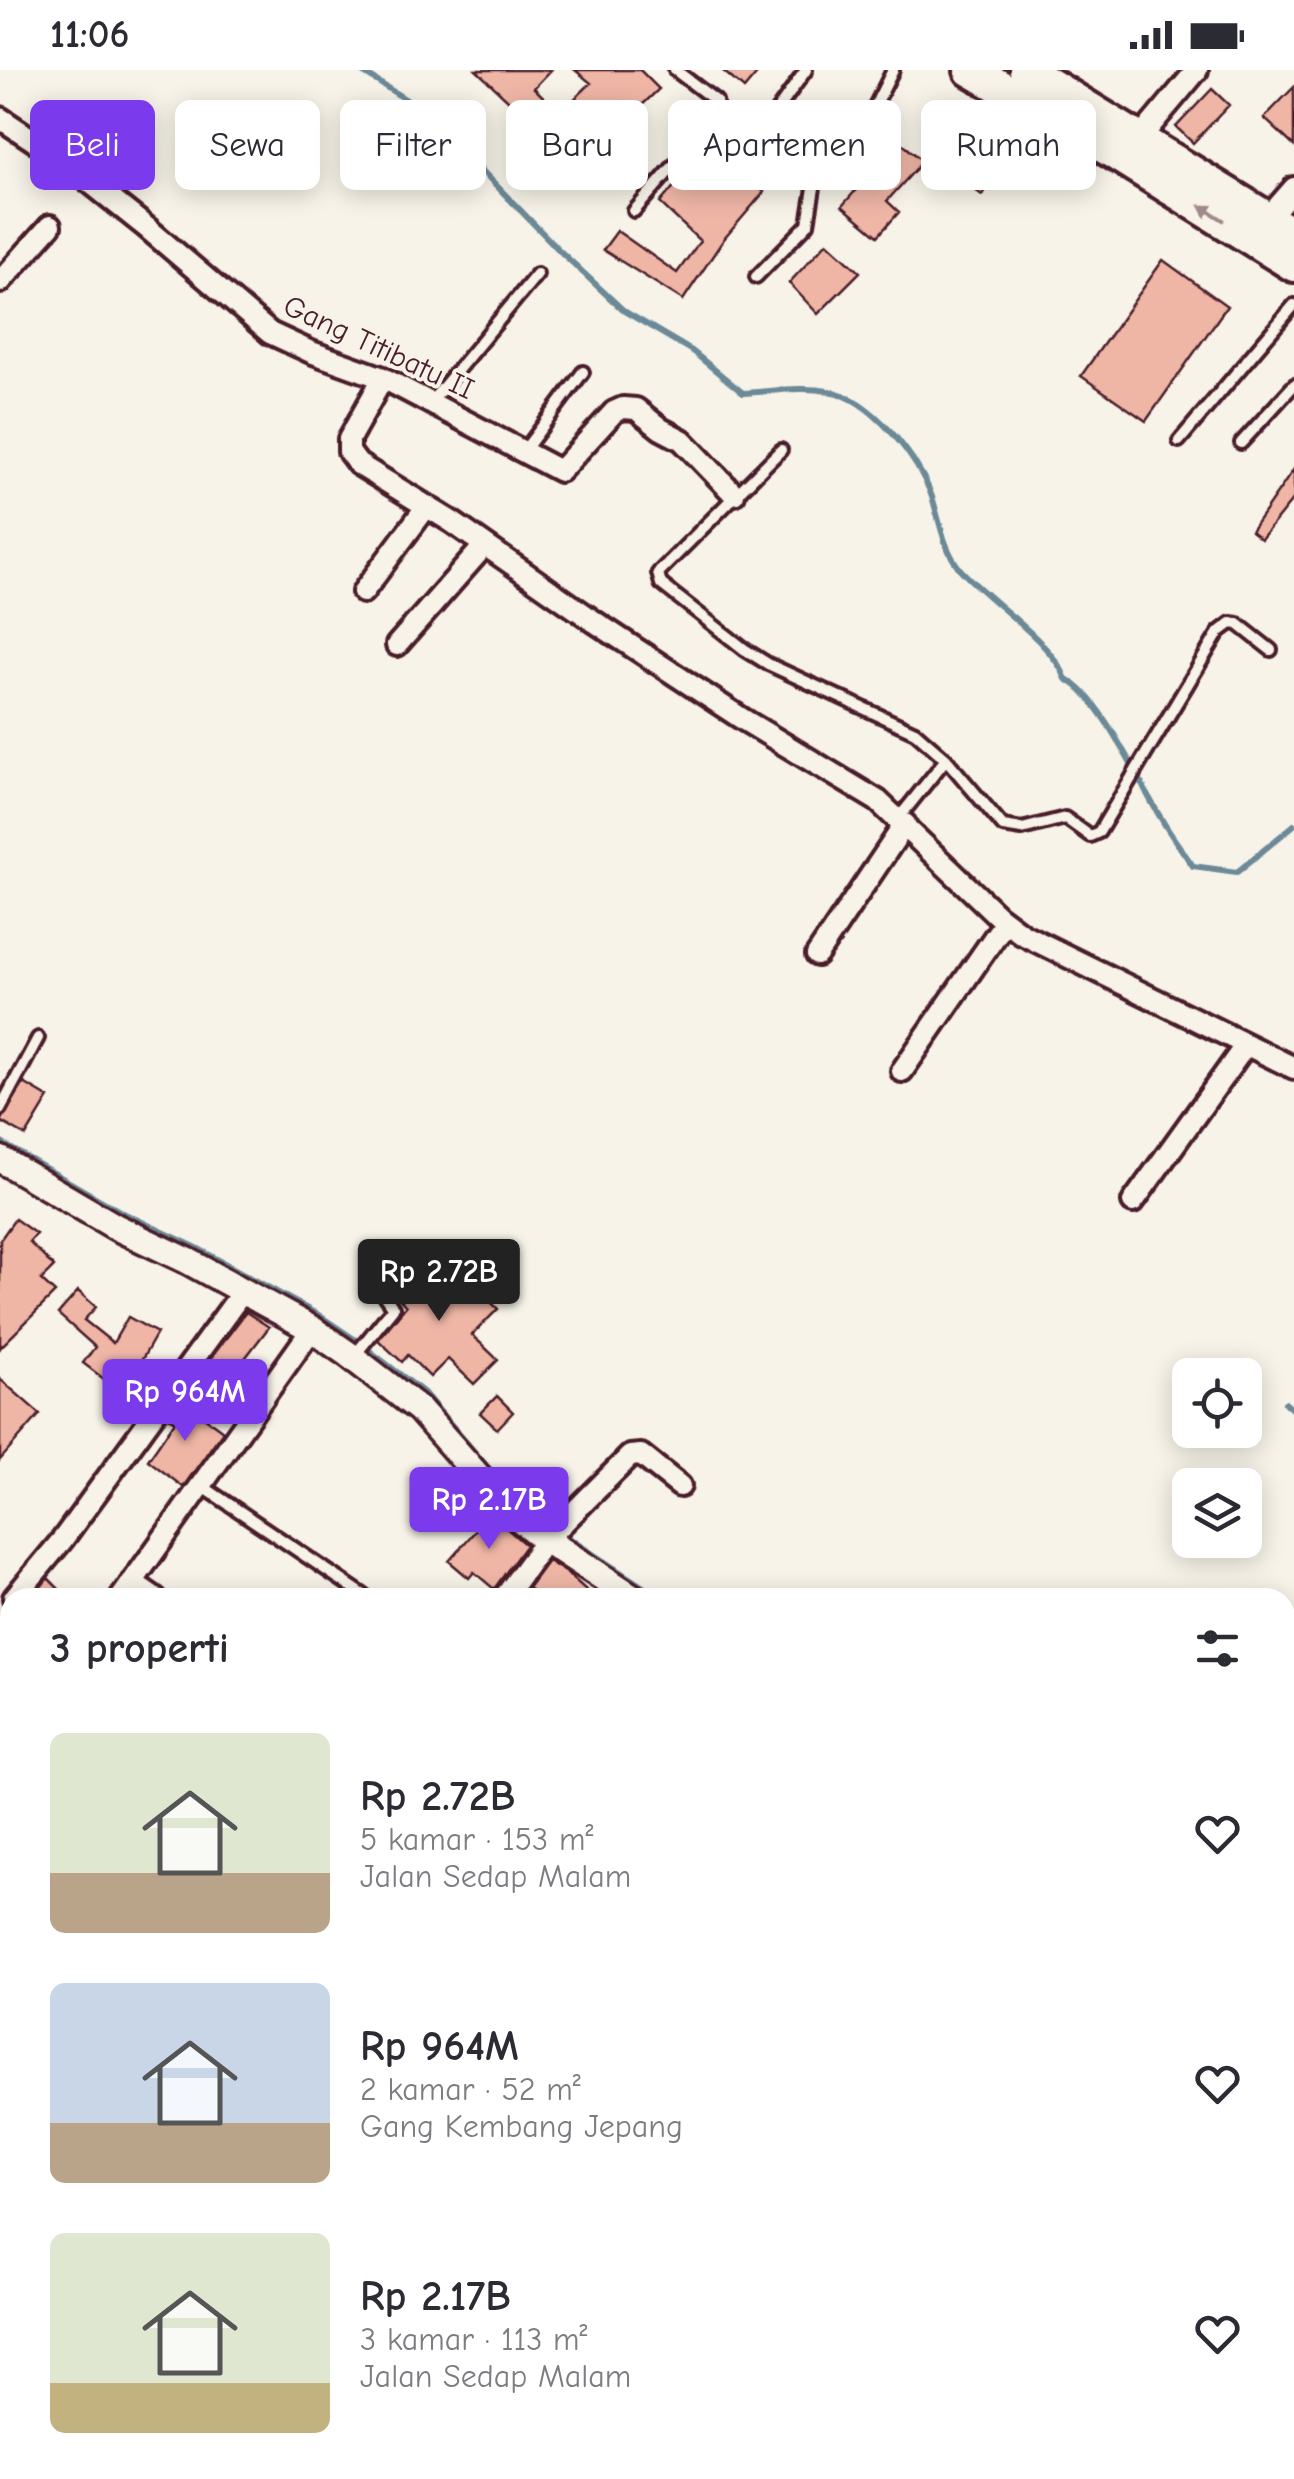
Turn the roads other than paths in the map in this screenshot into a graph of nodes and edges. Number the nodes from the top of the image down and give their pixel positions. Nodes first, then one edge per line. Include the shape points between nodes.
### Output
1 (676, 70) edge
2 (698, 70) edge
3 (806, 70) edge
4 (893, 70) edge
5 (971, 70) edge
6 (1026, 70) edge
7 (1197, 70) edge
8 (690, 80) junction
9 (785, 100) edge
10 (0, 118) edge
11 (1140, 138) junction
12 (1294, 188) edge
13 (634, 211) dead end
14 (50, 226) dead end
15 (1280, 227) edge
16 (1294, 265) edge
17 (537, 274) dead end
18 (756, 278) dead end
19 (0, 282) edge
20 (1294, 304) edge
21 (583, 372) dead end
22 (383, 378) junction
23 (1294, 385) edge
24 (431, 402) junction
25 (1178, 442) dead end
26 (1241, 443) dead end
27 (781, 450) dead end
28 (524, 451) junction
29 (734, 494) junction
30 (427, 506) junction
31 (484, 546) junction
32 (362, 592) dead end
33 (397, 645) dead end
34 (1271, 650) dead end
35 (946, 758) junction
36 (901, 821) junction
37 (1005, 922) junction
38 (817, 955) dead end
39 (38, 1038) dead end
40 (1245, 1046) junction
41 (1294, 1068) edge
42 (902, 1071) dead end
43 (0, 1109) edge
44 (3, 1169) edge
45 (1133, 1202) dead end
46 (243, 1291) junction
47 (381, 1291) dead end
48 (312, 1329) junction
49 (361, 1348) junction
50 (201, 1485) junction
51 (680, 1486) dead end
52 (556, 1531) junction
53 (22, 1588) edge
54 (127, 1588) edge
55 (353, 1588) edge
56 (512, 1588) edge
57 (622, 1588) edge

1 - 8 lane
2 - 8 lane
3 - 9 lane
4 - 18 lane via 862,132 816,176 808,224
16 -> 5 highway
6 - 11 highway
7 - 11 street
8 - 13 lane via 716,101 718,115
10 - 22 street, Gang Titibatu II via 58,156 270,333
11 - 15 highway
12 - 15 street
14 - 19 street
17 - 24 lane
20 - 25 lane
21 - 28 lane
22 - 24 street, Gang Titibatu II
22 - 30 street via 349,439 349,452
23 - 26 lane
24 - 28 street, Gang Titibatu II
27 - 29 lane
28 - 29 street, Gang Titibatu II via 560,471 614,412 636,410 682,440
29 - 35 lane via 658,573 661,584 768,664 915,732
30 - 31 street
30 - 32 street
31 - 33 street
31 - 36 street
34 - 35 lane via 1238,624 1225,627 1099,832 1090,836 1065,818 1022,829 1003,826
35 - 36 lane
36 - 37 street
36 - 38 street
37 - 40 street
37 - 42 street
39 - 43 lane
40 - 41 street
40 - 45 street
44 - 46 street
46 - 48 street
46 - 53 street
47 - 49 lane via 393,1308
48 - 49 street
48 - 50 street
49 - 52 street via 492,1495
50 - 54 street
50 - 55 lane
51 - 52 street via 635,1454
52 - 56 street
52 - 57 street

